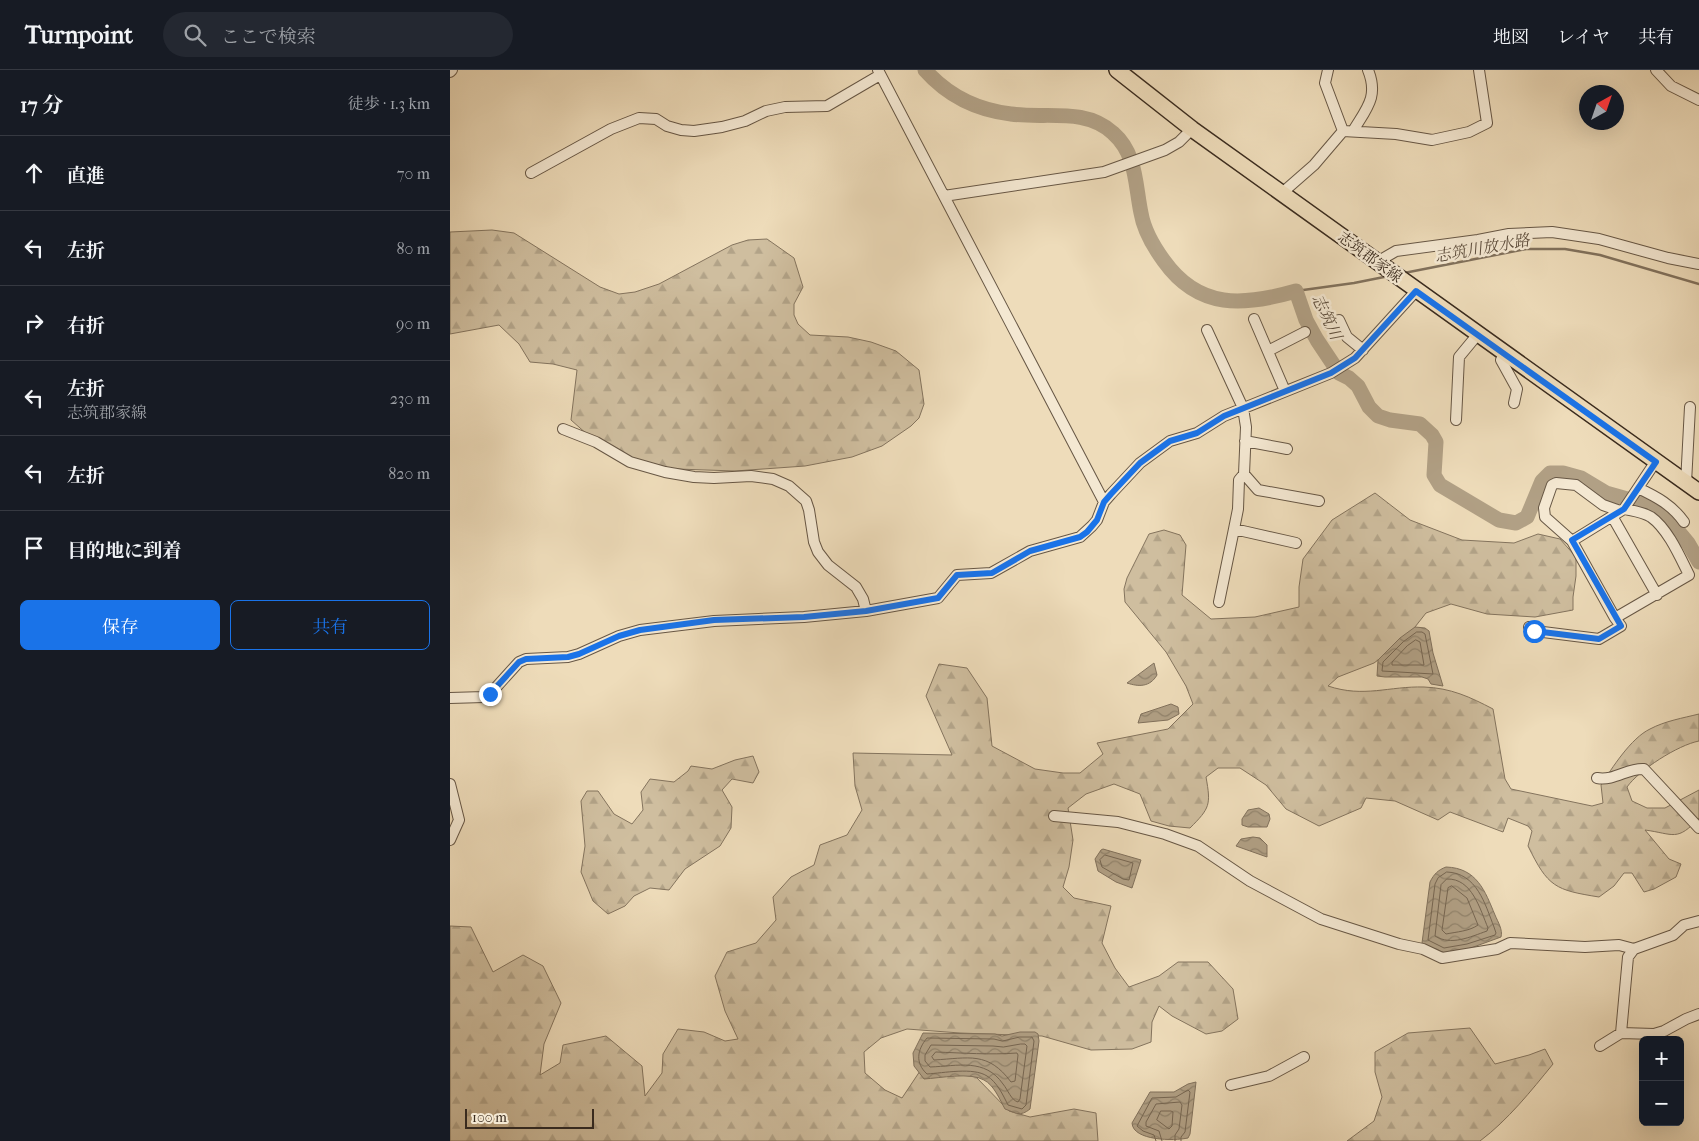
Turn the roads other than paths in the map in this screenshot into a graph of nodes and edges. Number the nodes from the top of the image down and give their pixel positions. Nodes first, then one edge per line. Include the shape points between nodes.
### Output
1 (1117, 70) edge
2 (1328, 70) edge
3 (1368, 70) edge
4 (1479, 70) edge
5 (1656, 70) edge
6 (879, 73) edge
7 (1699, 100) edge
8 (1192, 129) junction
9 (1348, 131) junction
10 (531, 172) dead end
11 (1282, 194) junction
12 (944, 196) junction
13 (1377, 262) junction
14 (1699, 264) edge
15 (1414, 289) junction
16 (1254, 319) dead end
17 (1338, 320) dead end
18 (1208, 330) dead end
19 (1305, 332) dead end
20 (1478, 334) junction
21 (1363, 350) junction
22 (1268, 351) junction
23 (1504, 353) junction
24 (1285, 391) junction
25 (1514, 403) dead end
26 (1690, 407) dead end
27 (1243, 408) junction
28 (1456, 420) dead end
29 (562, 429) dead end
30 (1245, 441) junction
31 (1688, 445) junction
32 (1699, 446) edge
33 (1287, 449) dead end
34 (1656, 462) junction
35 (1244, 474) junction
36 (1693, 487) edge
37 (1636, 491) junction
38 (1319, 501) dead end
39 (1104, 502) junction
40 (1621, 510) junction
41 (1684, 522) dead end
42 (1234, 530) junction
43 (1572, 540) junction
44 (1296, 543) dead end
45 (1656, 595) junction
46 (1219, 602) dead end
47 (866, 611) junction
48 (1615, 618) junction
49 (1529, 627) dead end
50 (450, 698) edge
51 (1597, 778) dead end
52 (450, 784) edge
53 (1054, 816) dead end
54 (1699, 828) edge
55 (450, 840) edge
56 (1699, 921) edge
57 (1634, 949) junction
58 (1699, 1014) edge
59 (1621, 1033) junction
60 (1600, 1046) dead end
61 (1304, 1057) dead end
62 (1231, 1085) dead end

1 - 8 main road, 志筑郡家線
2 - 9 street via 1325,83
3 - 9 street via 1373,81 1370,102
4 - 9 street via 1487,123 1469,132 1432,140
5 - 7 street via 1671,86
6 - 10 street via 827,106 766,111 722,128 681,130 656,119 639,118
6 - 12 street
8 - 11 main road, 志筑郡家線
8 - 12 street via 1165,150 1104,172
9 - 11 street
11 - 13 main road, 志筑郡家線
12 - 39 street
13 - 14 street via 1396,252 1509,234 1545,232 1585,236
13 - 15 main road, 志筑郡家線
15 - 20 main road, 志筑郡家線
15 - 21 street
16 - 22 street
17 - 21 street via 1347,337
18 - 27 street
19 - 22 street
20 - 23 main road, 志筑郡家線
20 - 28 street via 1458,357
21 - 24 street via 1343,367
22 - 24 street
23 - 25 street via 1501,360 1516,389
23 - 34 main road, 志筑郡家線
24 - 27 street
26 - 31 street
27 - 30 street
27 - 39 street via 1197,433 1170,441 1140,463
29 - 47 street via 596,442 630,462 665,472 714,478 751,476 773,479 789,486 806,501 818,552 828,565 856,587
30 - 33 street
30 - 35 street
31 - 32 street
31 - 36 street
34 - 36 main road, 志筑郡家線
34 - 37 street
35 - 38 street via 1258,490
35 - 42 street via 1239,480
37 - 40 street
37 - 41 street via 1658,498 1676,511
39 - 47 street via 1097,520 1080,537 1030,551 992,573 957,575 938,598
40 - 43 street
40 - 43 street via 1603,505 1576,485 1552,485 1543,512 1548,522
40 - 45 street
40 - 45 street via 1652,517 1669,537 1690,575
42 - 44 street
42 - 46 street
43 - 48 street
45 - 48 street
47 - 50 street via 714,620 640,630 568,657 526,659 519,662 490,694
48 - 49 street via 1621,626 1599,639 1534,631
51 - 54 street via 1614,778 1644,770
52 - 55 street via 459,820
53 - 57 street via 1118,822 1198,846 1250,881 1321,919 1423,949 1442,958 1498,949 1510,943 1585,947 1619,945
56 - 57 street via 1684,925 1673,935
57 - 59 street via 1628,957
58 - 59 street via 1654,1034
59 - 60 street
61 - 62 street via 1269,1076

